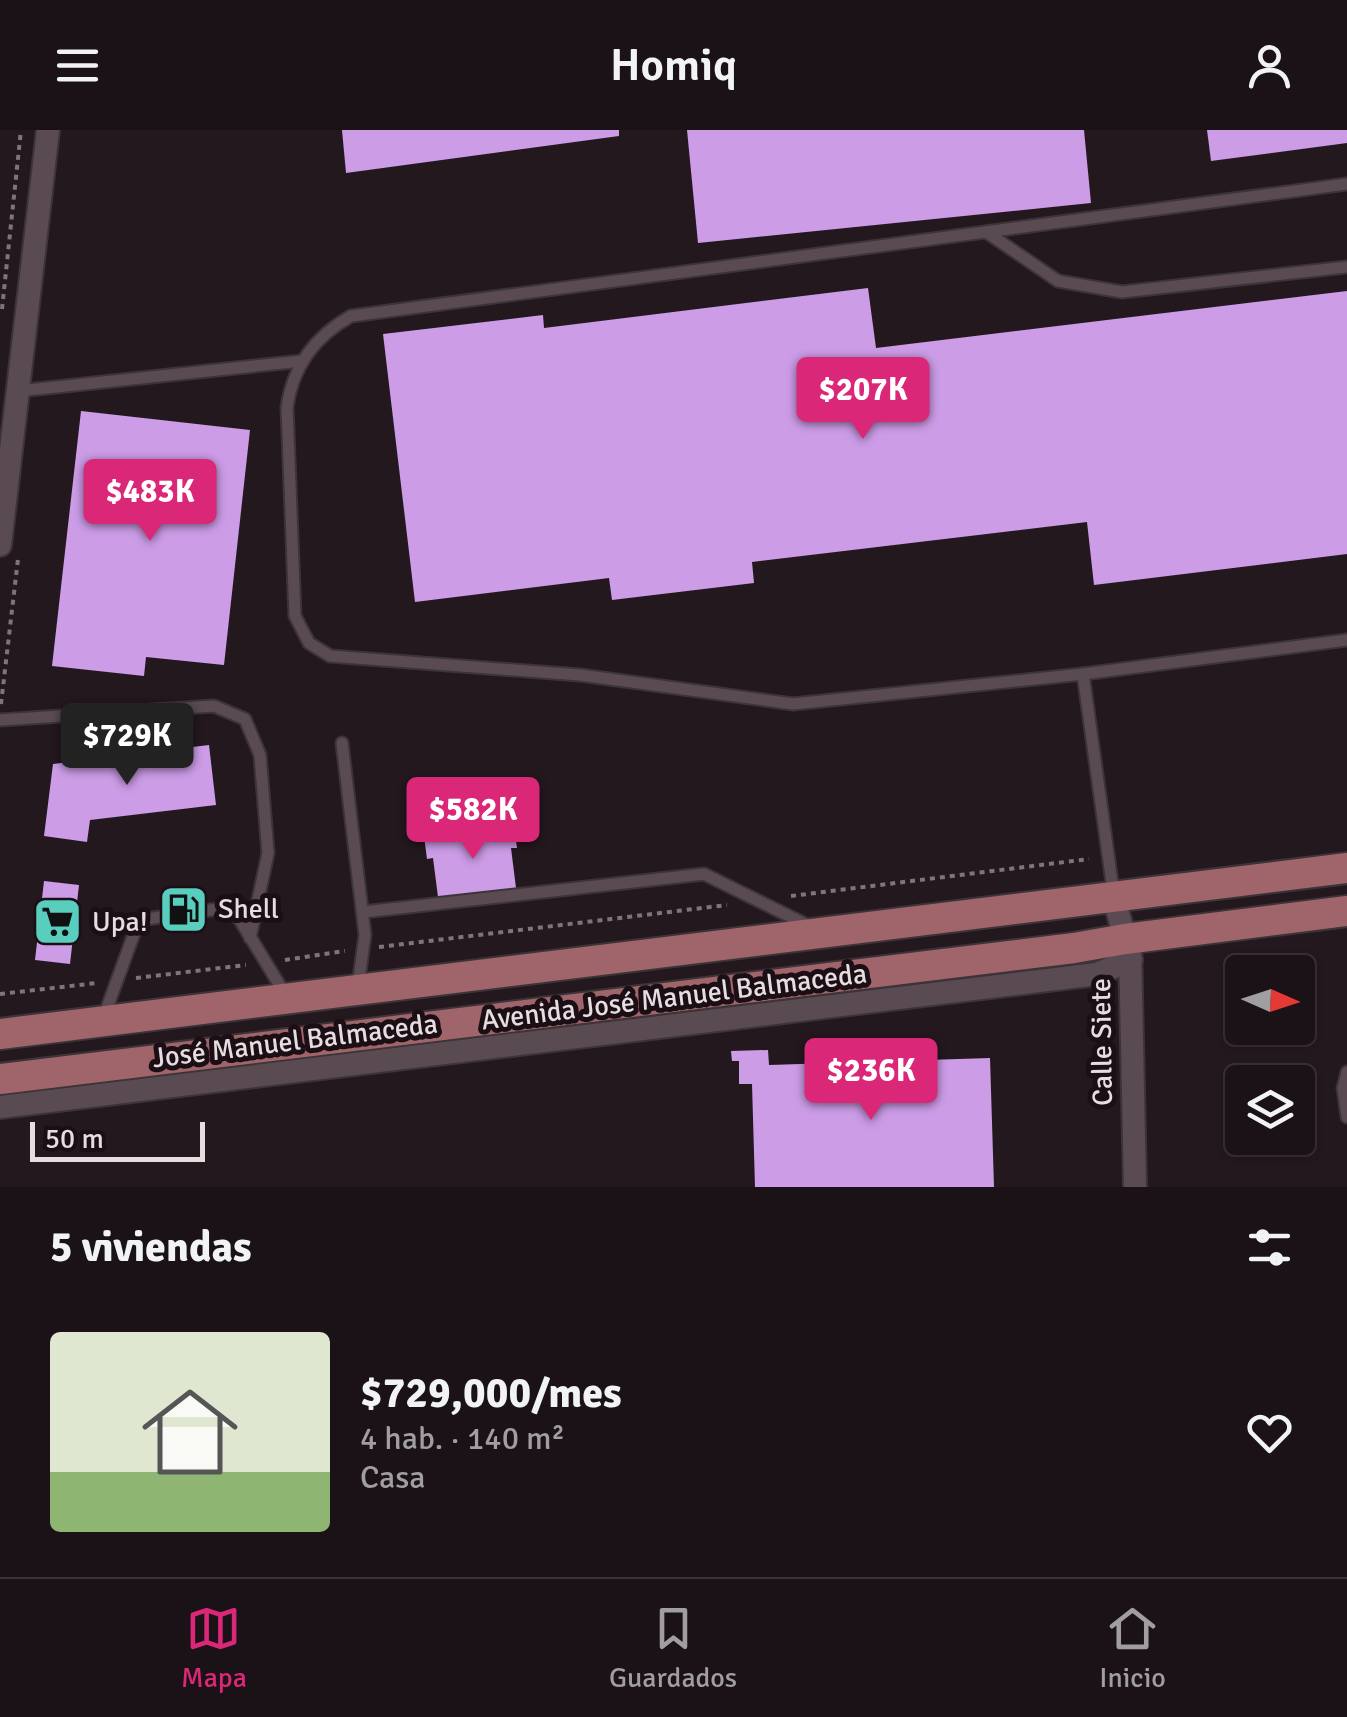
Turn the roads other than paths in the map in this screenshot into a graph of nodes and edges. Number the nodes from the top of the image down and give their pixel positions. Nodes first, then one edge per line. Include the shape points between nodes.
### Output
1 (48, 130) edge
2 (1347, 184) edge
3 (986, 232) junction
4 (1347, 267) edge
5 (302, 361) junction
6 (18, 391) junction
7 (0, 545) edge
8 (1347, 640) edge
9 (1084, 674) junction
10 (0, 720) edge
11 (342, 743) dead end
12 (1347, 868) edge
13 (1114, 898) junction
14 (1347, 911) edge
15 (363, 912) junction
16 (825, 933) junction
17 (250, 938) junction
18 (1128, 949) junction
19 (358, 990) junction
20 (287, 998) junction
21 (102, 1022) junction
22 (0, 1034) edge
23 (1347, 1072) edge
24 (0, 1079) edge
25 (0, 1107) edge
26 (1347, 1117) edge
27 (1136, 1187) edge

1 - 6 street
2 - 3 lane
3 - 4 lane via 1058,280 1108,291 1150,292
3 - 5 lane via 351,316
5 - 6 lane
5 - 9 lane via 287,407 295,616 309,643 330,656 580,675 793,704
6 - 7 street
8 - 9 lane
9 - 13 lane
10 - 17 lane via 214,706 245,719 260,755 268,853
11 - 15 lane
12 - 13 main road, Avenida José Manuel Balmaceda
13 - 16 main road, Avenida José Manuel Balmaceda
13 - 18 street, Calle Siete
14 - 18 main road, Avenida José Manuel Balmaceda
15 - 16 lane via 704,874
15 - 19 lane
16 - 19 main road, Avenida José Manuel Balmaceda
17 - 20 lane
17 - 21 lane via 232,907 139,920
18 - 24 main road, Avenida José Manuel Balmaceda via 1054,950
18 - 25 street, José Manuel Balmaceda via 1097,974
18 - 27 street, Calle Siete
19 - 20 main road, Avenida José Manuel Balmaceda
20 - 21 main road, Avenida José Manuel Balmaceda
21 - 22 main road, Avenida José Manuel Balmaceda
23 - 26 lane

